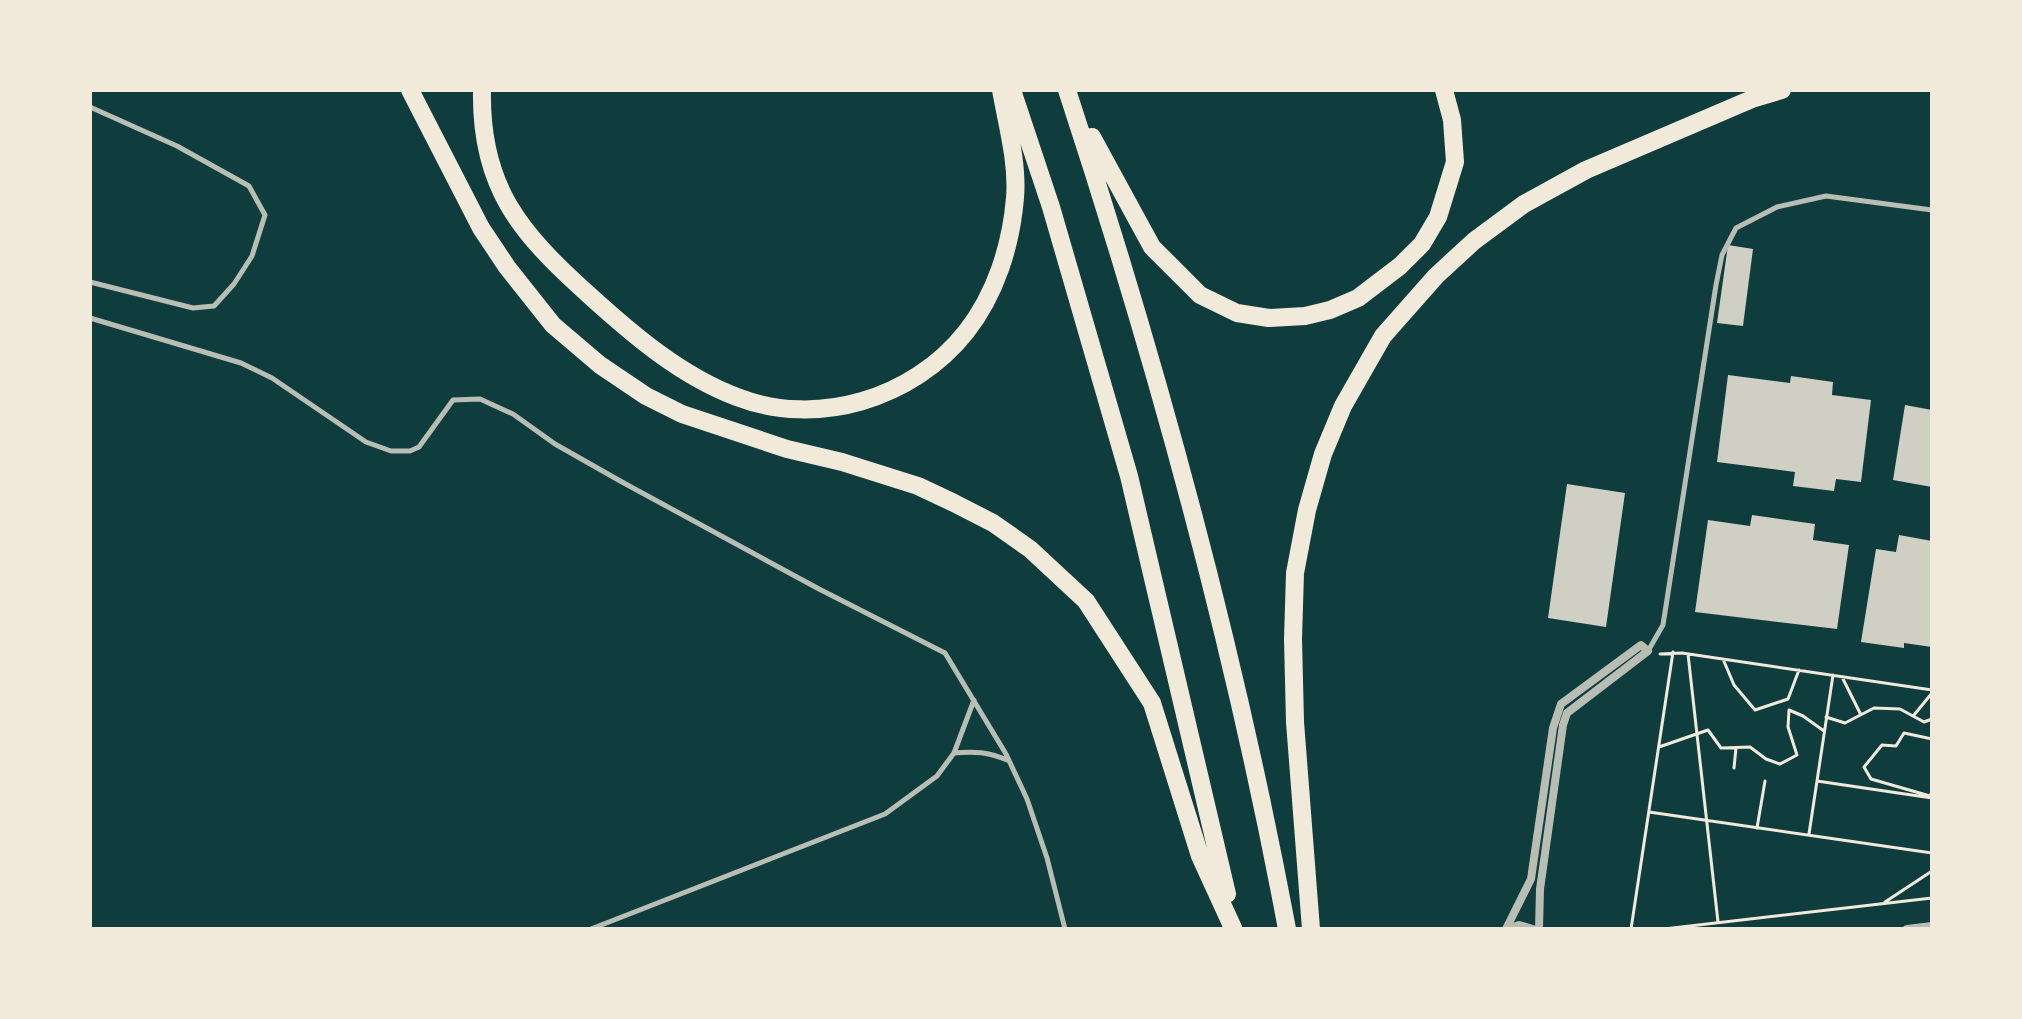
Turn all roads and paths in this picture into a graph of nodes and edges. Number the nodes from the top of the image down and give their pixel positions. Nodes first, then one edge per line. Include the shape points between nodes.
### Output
1 (410, 90) edge
2 (482, 90) edge
3 (1001, 90) edge
4 (1012, 90) edge
5 (1068, 90) edge
6 (1444, 90) edge
7 (1782, 90) edge
8 (90, 107) edge
9 (1932, 210) edge
10 (90, 282) edge
11 (90, 318) edge
12 (1648, 651) junction
13 (1673, 652) junction
14 (1658, 654) dead end
15 (1688, 654) junction
16 (1723, 659) junction
17 (1799, 670) junction
18 (1833, 675) junction
19 (1842, 677) junction
20 (1932, 692) edge
21 (974, 700) junction
22 (1861, 714) junction
23 (1914, 715) junction
24 (1826, 717) junction
25 (1932, 719) edge
26 (1824, 731) junction
27 (1697, 735) junction
28 (1932, 739) edge
29 (1659, 747) junction
30 (1736, 748) junction
31 (954, 753) junction
32 (1009, 760) junction
33 (1734, 768) dead end
34 (1765, 781) dead end
35 (1817, 781) junction
36 (1932, 792) edge
37 (1932, 798) edge
38 (1649, 812) junction
39 (1707, 821) junction
40 (1757, 828) junction
41 (1809, 835) junction
42 (1932, 853) edge
43 (1932, 871) edge
44 (1932, 898) edge
45 (1882, 904) junction
46 (1718, 922) junction
47 (1932, 926) edge
48 (1233, 928) edge
49 (591, 929) edge
50 (1065, 929) edge
51 (1287, 929) edge
52 (1311, 929) edge
53 (1507, 929) edge
54 (1536, 929) edge
55 (1631, 929) edge
56 (1664, 929) edge
57 (1907, 929) edge

1 - 48 highway via 481,228 507,267 553,325 600,365 682,414 918,486 954,503 1030,549 1086,601 1152,703 1200,856
2 - 3 highway via 482,123 495,183 523,230 563,272 621,325 685,372 739,398 785,408 830,409 903,385 944,356 991,292 1006,251 1015,196
4 - 48 highway via 1129,476
5 - 6 highway via 1152,247 1200,295 1237,313 1269,318 1305,316 1358,298 1422,244 1438,217 1455,162
5 - 51 highway via 1233,670
7 - 52 highway via 1586,170 1524,204 1436,276 1383,336 1343,406 1323,454 1295,573 1295,722
8 - 10 lane via 249,186 265,215 252,256 214,306 193,308
9 - 12 lane via 1826,196 1777,207 1736,228 1722,255 1716,285 1663,625
11 - 21 lane via 241,363 366,442 391,451 419,447 453,400 480,399 622,482 945,653
12 - 53 street via 1641,645 1561,704 1531,879
12 - 54 street via 1567,713
13 - 14 path
13 - 15 path
13 - 29 path
15 - 16 path
15 - 27 path
16 - 17 path
16 - 17 path via 1734,685 1755,710 1788,699
17 - 18 path
18 - 19 path
18 - 24 path
19 - 20 path
19 - 22 path
20 - 23 path
21 - 31 lane
21 - 32 lane
22 - 23 path via 1874,708
22 - 24 path via 1845,723
23 - 25 path via 1924,722
24 - 26 path
26 - 30 path via 1789,710 1797,755 1780,764 1750,747
26 - 35 path
27 - 29 path
27 - 30 path via 1708,730 1721,748
27 - 39 path
28 - 36 path via 1904,733 1896,746 1882,745 1864,767 1871,779 1930,796
29 - 38 path
30 - 33 path
31 - 32 lane via 976,750
31 - 49 lane via 937,776 885,814
32 - 50 lane via 1047,858
34 - 40 path
35 - 37 path
35 - 41 path
38 - 39 path
38 - 55 path
39 - 40 path
39 - 46 path
40 - 41 path
41 - 42 path
43 - 45 path
44 - 45 path
45 - 46 path
46 - 56 path
47 - 57 street
53 - 54 street

